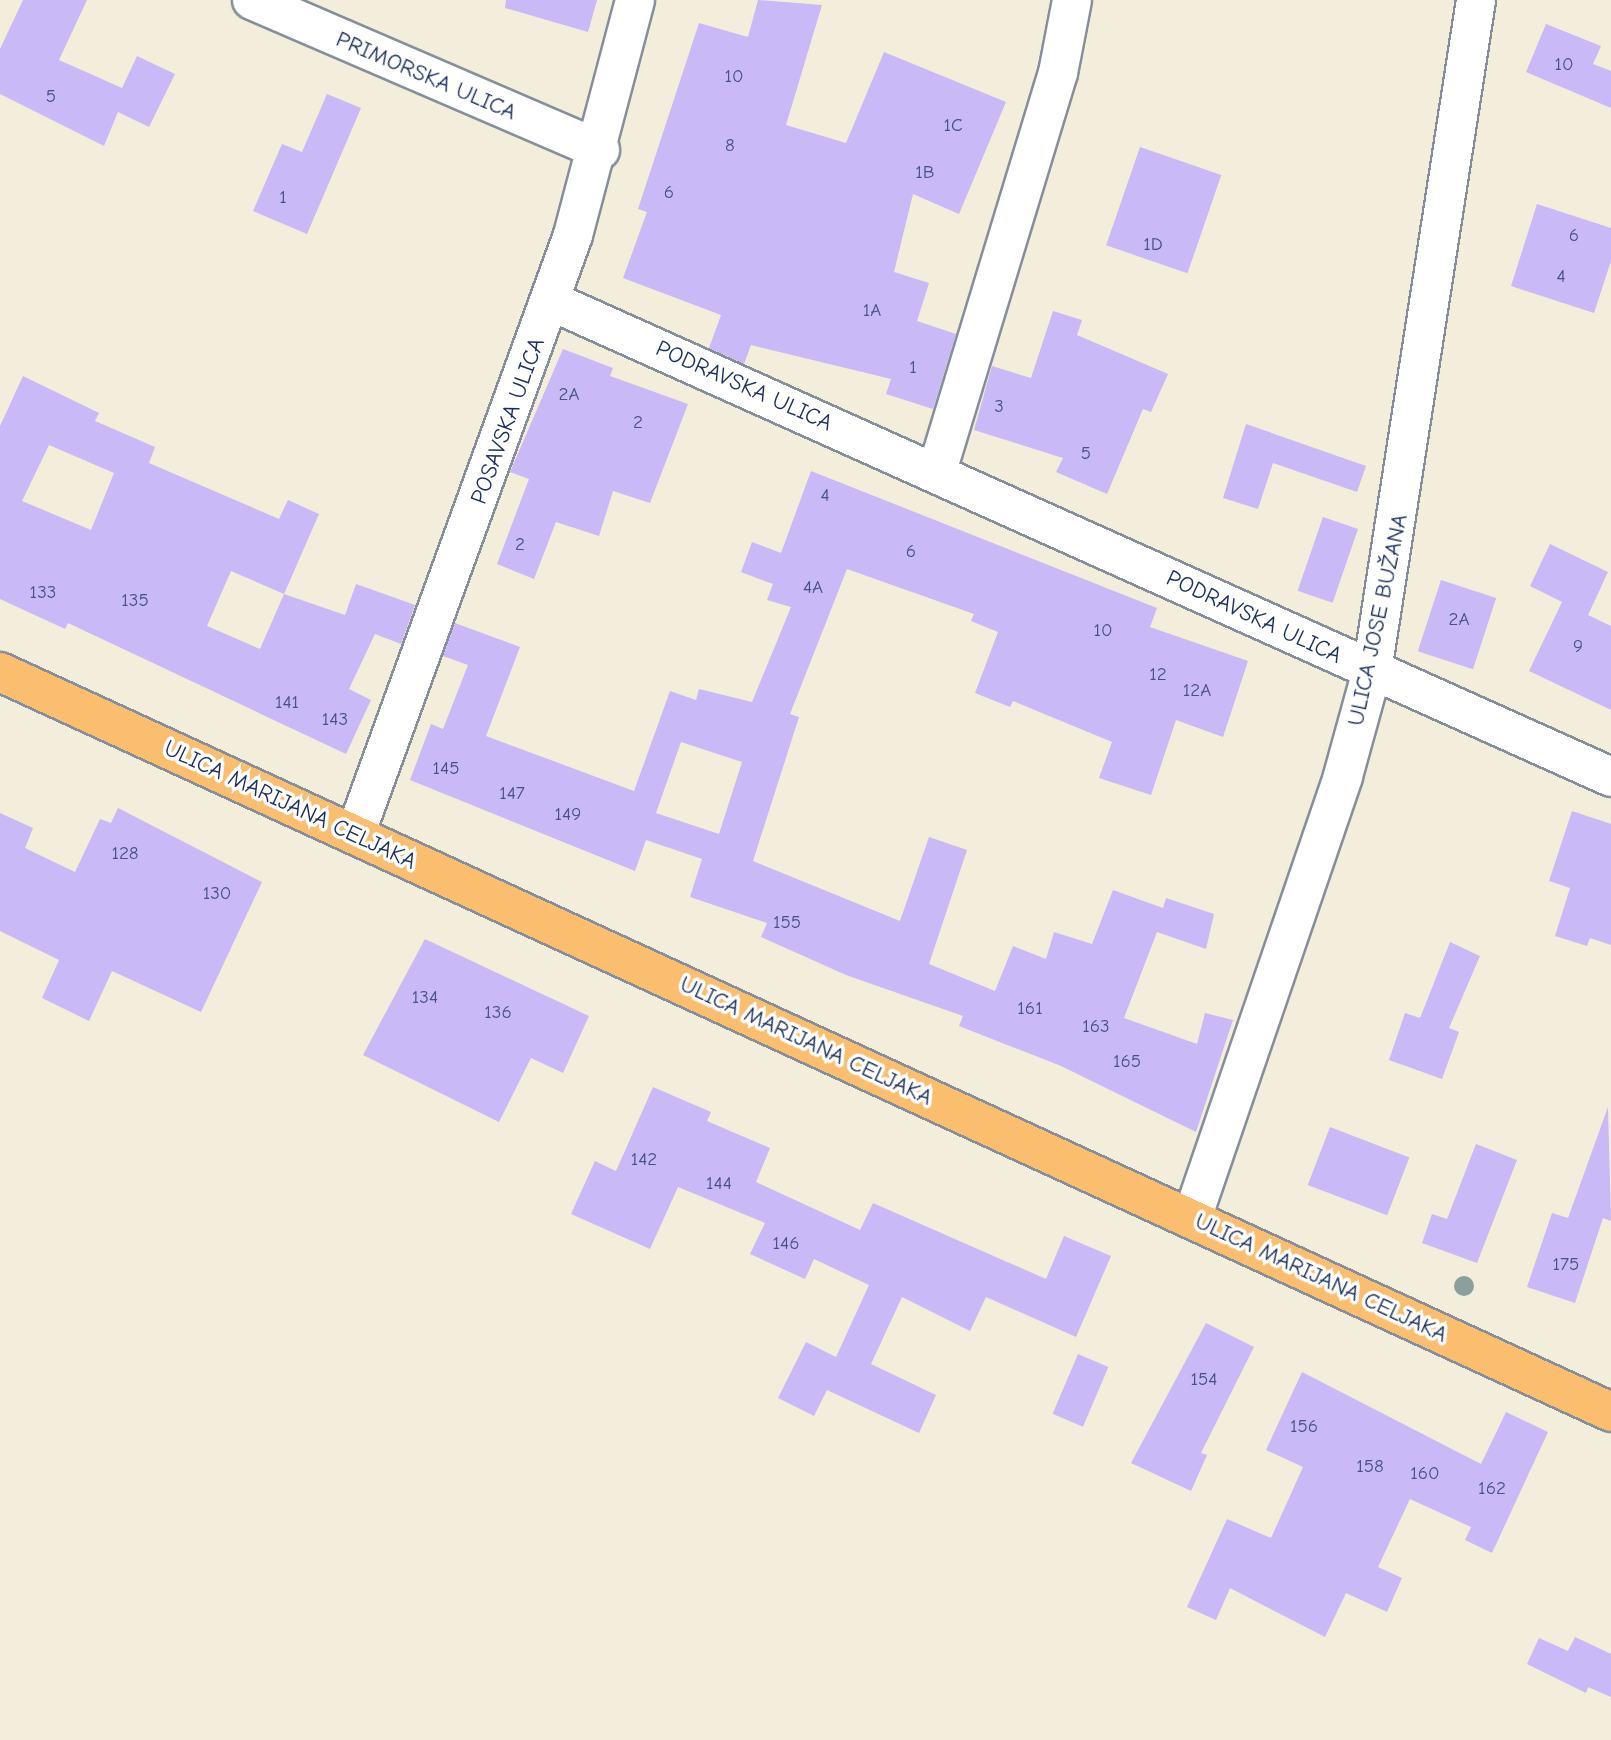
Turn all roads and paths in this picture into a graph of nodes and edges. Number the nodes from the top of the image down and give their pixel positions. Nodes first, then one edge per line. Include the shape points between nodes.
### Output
1 (252, 0) edge
2 (635, 0) edge
3 (1072, 0) edge
4 (1476, 0) edge
5 (600, 150) junction
6 (551, 301) junction
7 (937, 471) junction
8 (0, 671) edge
9 (1372, 671) junction
10 (1611, 777) edge
11 (355, 835) junction
12 (1192, 1218) junction
13 (1611, 1412) edge

1 - 5 street, PRIMORSKA ULICA
2 - 5 street, POSAVSKA ULICA
3 - 7 street via 1058,73
4 - 9 street, ULICA JOSE BUŽANA
5 - 6 street, POSAVSKA ULICA
6 - 7 street, PODRAVSKA ULICA
6 - 11 street, POSAVSKA ULICA
7 - 9 street, PODRAVSKA ULICA
8 - 11 main road, ULICA MARIJANA CELJAKA
9 - 10 street, PODRAVSKA ULICA
9 - 12 street, ULICA JOSE BUŽANA via 1343,776
11 - 12 main road, ULICA MARIJANA CELJAKA
12 - 13 main road, ULICA MARIJANA CELJAKA

